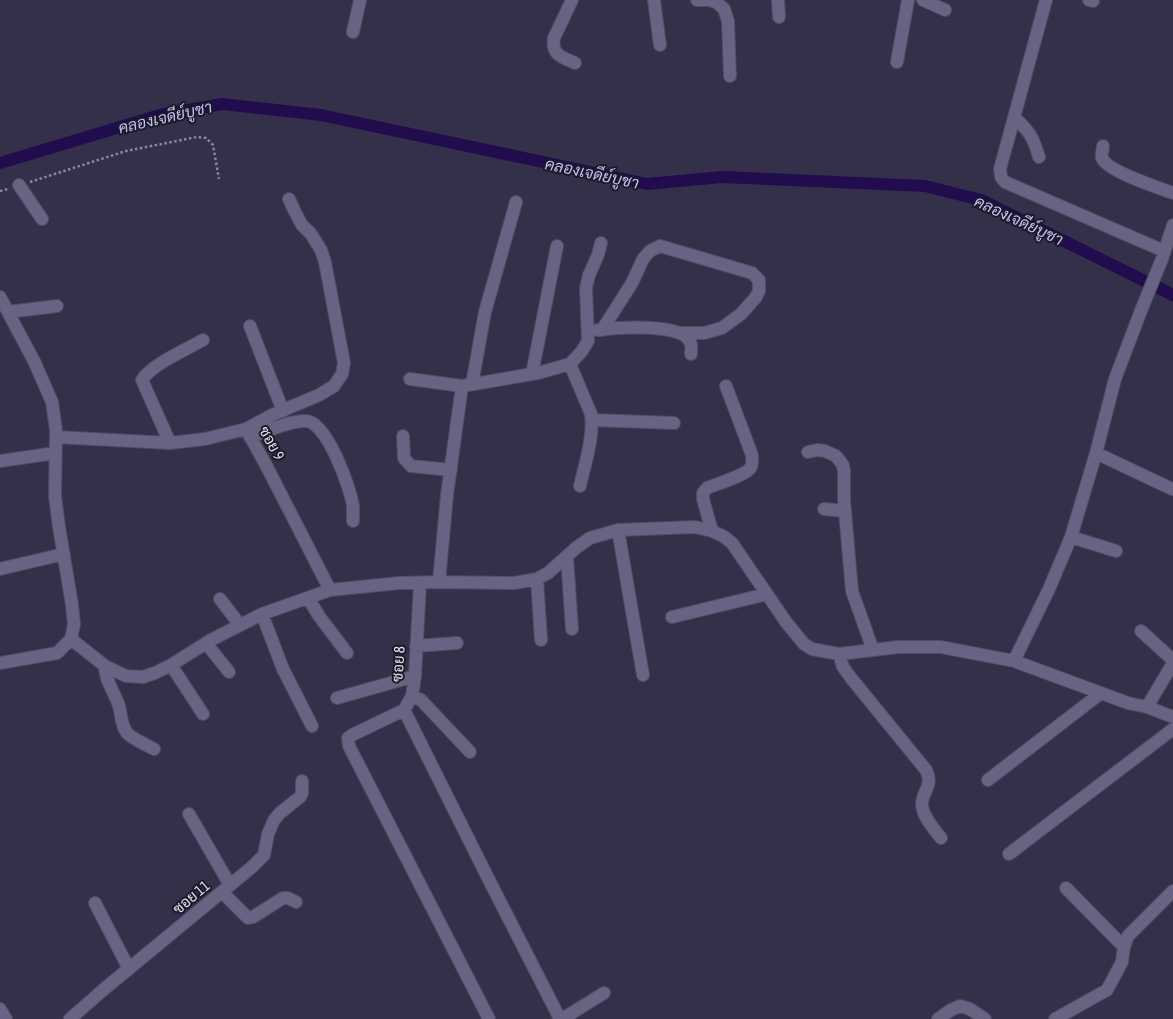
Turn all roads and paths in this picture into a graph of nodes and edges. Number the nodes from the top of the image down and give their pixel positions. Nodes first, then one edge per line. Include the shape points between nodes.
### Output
1 (360, 0) edge
2 (572, 0) edge
3 (654, 0) edge
4 (697, 0) edge
5 (778, 0) edge
6 (908, 0) edge
7 (923, 0) edge
8 (1046, 0) edge
9 (945, 10) dead end
10 (779, 17) dead end
11 (353, 32) dead end
12 (660, 45) dead end
13 (897, 62) dead end
14 (576, 63) dead end
15 (730, 76) dead end
16 (1014, 117) junction
17 (1103, 146) dead end
18 (1039, 157) dead end
19 (219, 179) dead end
20 (19, 185) junction
21 (0, 191) edge
22 (1173, 193) edge
23 (289, 199) dead end
24 (516, 202) dead end
25 (42, 219) dead end
26 (1173, 225) edge
27 (601, 243) dead end
28 (557, 246) dead end
29 (1163, 255) junction
30 (0, 297) edge
31 (57, 306) dead end
32 (8, 312) junction
33 (250, 326) dead end
34 (602, 330) junction
35 (588, 331) junction
36 (680, 333) junction
37 (203, 340) dead end
38 (691, 354) dead end
39 (570, 364) junction
40 (532, 374) junction
41 (410, 379) dead end
42 (467, 385) junction
43 (726, 386) dead end
44 (283, 411) junction
45 (592, 420) junction
46 (674, 423) dead end
47 (248, 433) junction
48 (403, 436) dead end
49 (56, 437) junction
50 (170, 443) junction
51 (808, 452) dead end
52 (55, 453) junction
53 (1096, 453) junction
54 (0, 461) edge
55 (451, 470) junction
56 (580, 486) dead end
57 (1172, 489) dead end
58 (824, 509) dead end
59 (845, 511) junction
60 (353, 521) dead end
61 (618, 530) junction
62 (712, 531) junction
63 (1071, 537) junction
64 (1116, 551) dead end
65 (64, 554) junction
66 (567, 556) junction
67 (0, 569) edge
68 (537, 579) junction
69 (438, 582) junction
70 (420, 583) junction
71 (330, 590) junction
72 (767, 594) junction
73 (308, 598) junction
74 (220, 599) dead end
75 (262, 614) junction
76 (672, 617) dead end
77 (240, 625) junction
78 (572, 629) dead end
79 (1141, 631) dead end
80 (71, 639) junction
81 (540, 640) dead end
82 (206, 642) junction
83 (456, 643) dead end
84 (416, 646) junction
85 (873, 650) junction
86 (347, 653) dead end
87 (839, 654) junction
88 (1014, 661) junction
89 (1173, 661) edge
90 (0, 663) edge
91 (171, 665) junction
92 (105, 666) junction
93 (229, 672) dead end
94 (643, 675) dead end
95 (415, 676) junction
96 (1101, 693) junction
97 (412, 696) junction
98 (337, 698) dead end
99 (1147, 707) junction
100 (404, 710) junction
101 (203, 714) dead end
102 (1173, 720) edge
103 (312, 726) dead end
104 (154, 749) dead end
105 (470, 752) dead end
106 (988, 780) dead end
107 (302, 781) dead end
108 (189, 814) dead end
109 (941, 838) dead end
110 (1009, 854) dead end
111 (1066, 888) dead end
112 (226, 889) junction
113 (1173, 891) edge
114 (296, 902) dead end
115 (95, 903) dead end
116 (1124, 947) junction
117 (129, 969) junction
118 (604, 992) dead end
119 (70, 1019) edge
120 (489, 1019) edge
121 (561, 1019) edge
122 (938, 1019) edge
123 (985, 1019) edge
124 (1054, 1019) edge

1 - 11 street
2 - 14 street via 553,44 556,53
3 - 12 street
4 - 15 street via 716,2 724,9 728,21
5 - 10 street
6 - 13 street
7 - 9 street
8 - 16 street
16 - 18 street via 1028,130
16 - 29 street via 1000,169 1005,182
17 - 22 street via 1103,160 1108,165
19 - 20 path via 212,145 206,138 197,136 126,151
20 - 21 path
20 - 25 street
23 - 44 street via 321,250 344,363 342,374 334,386
24 - 42 street
26 - 29 street
27 - 35 street via 586,288
28 - 40 street
29 - 53 street via 1115,379
30 - 32 street
31 - 32 street
32 - 49 street via 52,402
33 - 44 street
34 - 35 street
34 - 36 street via 641,327
34 - 36 street via 643,259 660,246 752,273 759,280 756,298 742,314 722,328 704,333
35 - 39 street via 588,341
36 - 38 street via 690,342
37 - 50 street via 157,366 142,380
39 - 40 street
39 - 45 street
40 - 42 street
41 - 42 street
42 - 55 street
43 - 62 street via 752,455 752,466 746,472 707,488 702,494
44 - 47 street
45 - 46 street
45 - 56 street via 592,434
47 - 50 street, ซอย 9
47 - 60 street via 308,420 316,425 341,466 353,505
47 - 71 street, ซอย 9
48 - 55 street via 404,458 410,466
49 - 50 street, ซอย 9
49 - 52 street
51 - 59 street via 825,451 836,456 843,465
52 - 54 street
52 - 65 street via 55,496
53 - 57 street
53 - 63 street
55 - 69 street
58 - 59 street
59 - 85 street via 852,591
61 - 62 street via 695,527
61 - 66 street via 590,538
61 - 94 street
62 - 72 street via 732,542
63 - 64 street
63 - 88 street
65 - 67 street
65 - 80 street via 74,624
66 - 68 street
66 - 78 street
68 - 69 street via 514,583
68 - 81 street
69 - 70 street
70 - 71 street
70 - 84 street, ซอย 8
71 - 73 street
72 - 76 street
72 - 87 street via 804,644 812,649
73 - 75 street
73 - 86 street
74 - 77 street
75 - 77 street
75 - 103 street via 283,669
77 - 82 street
79 - 89 street
80 - 90 street via 57,653
80 - 92 street
82 - 91 street
82 - 93 street
83 - 84 street
84 - 95 street, ซอย 8
85 - 87 street
85 - 88 street via 941,647
87 - 109 street via 851,678 926,770 929,783 923,808
88 - 96 street
89 - 99 street
91 - 92 street via 143,677 126,676
91 - 101 street
92 - 104 street via 107,682 118,704 124,728 128,734
95 - 97 street, ซอย 8
95 - 98 street
96 - 99 street
96 - 106 street
97 - 100 street
97 - 105 street, ซอย 8 via 421,700
99 - 102 street
100 - 120 street via 352,735 348,738 349,746
100 - 121 street
102 - 110 street
107 - 112 street, ซอย 11 via 300,797 274,820 264,855
108 - 112 street
111 - 116 street
112 - 114 street via 248,918 283,898
112 - 117 street, ซอย 11
113 - 116 street via 1128,936
115 - 117 street
116 - 124 street via 1122,962 1107,990
117 - 119 street, ซอย 11
118 - 121 street
122 - 123 street via 960,1006

